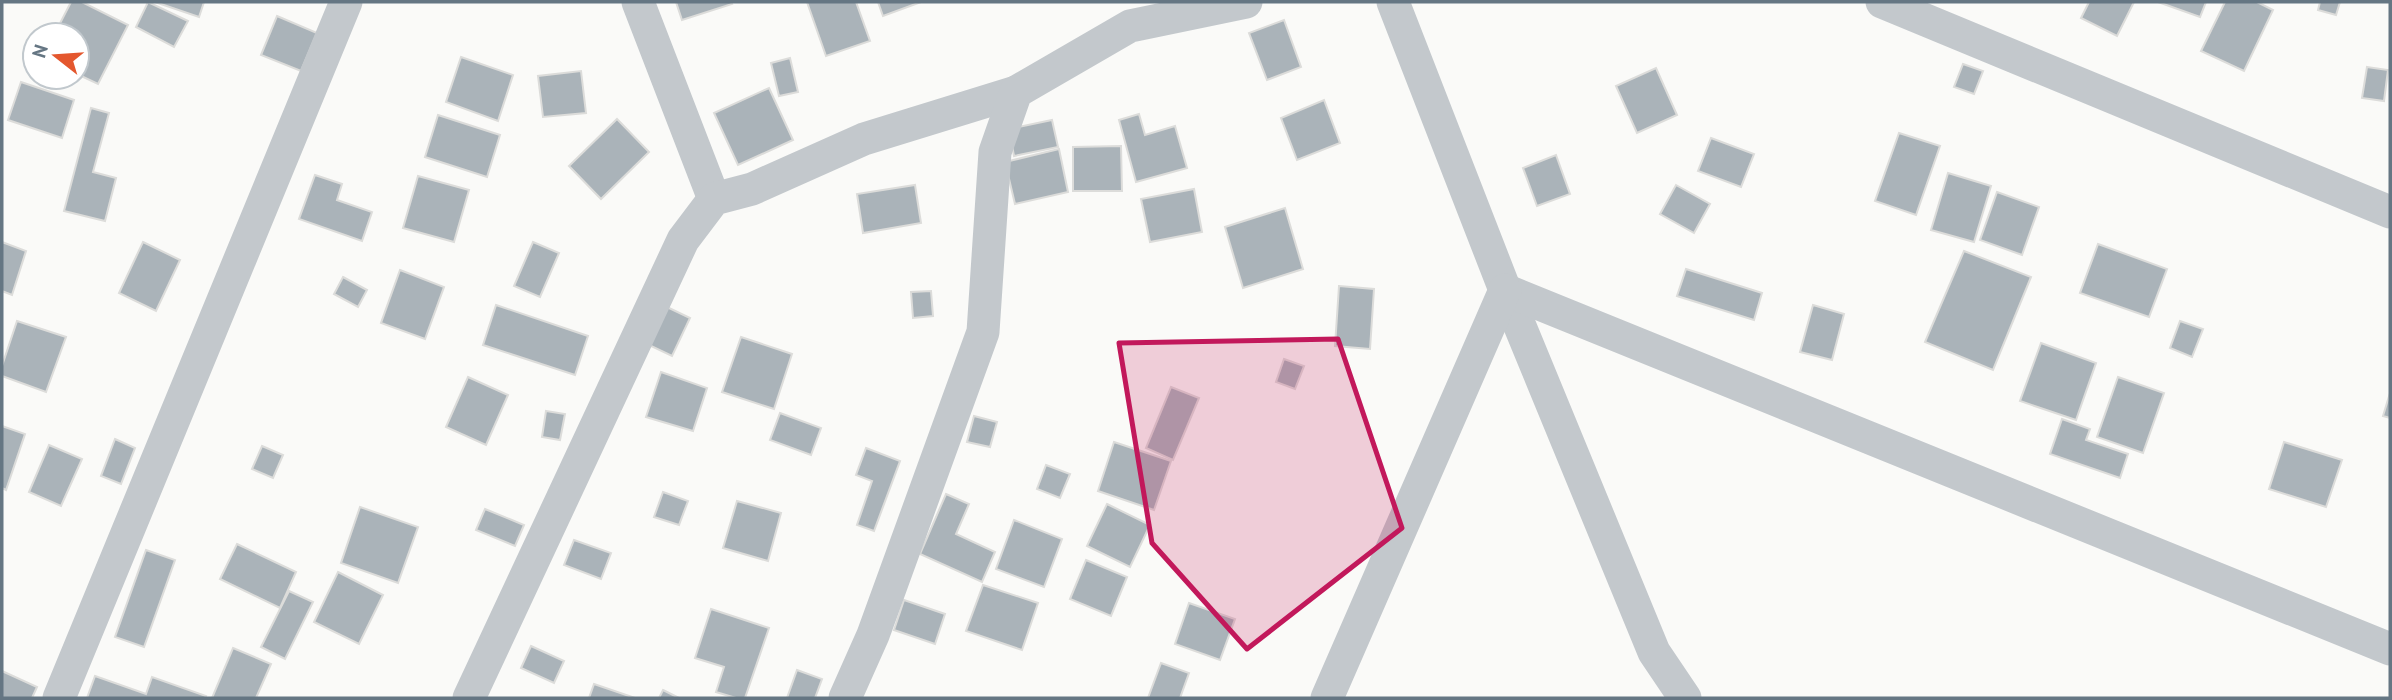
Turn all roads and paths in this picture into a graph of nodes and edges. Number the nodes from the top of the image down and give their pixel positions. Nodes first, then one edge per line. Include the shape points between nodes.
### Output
1 (346, 2) edge
2 (638, 2) edge
3 (1246, 2) edge
4 (1393, 2) edge
5 (1882, 2) edge
6 (1016, 92) junction
7 (714, 199) junction
8 (2390, 212) edge
9 (1505, 290) junction
10 (2390, 649) edge
11 (59, 698) edge
12 (469, 698) edge
13 (845, 698) edge
14 (1327, 698) edge
15 (1685, 698) edge

1 - 11 street
2 - 7 street
3 - 6 street via 1130,26
4 - 9 street
5 - 8 street
6 - 7 street via 864,139 752,189
6 - 13 street via 995,152 983,331 873,635
7 - 12 street via 683,240
9 - 10 street
9 - 14 street
9 - 15 street via 1654,652

